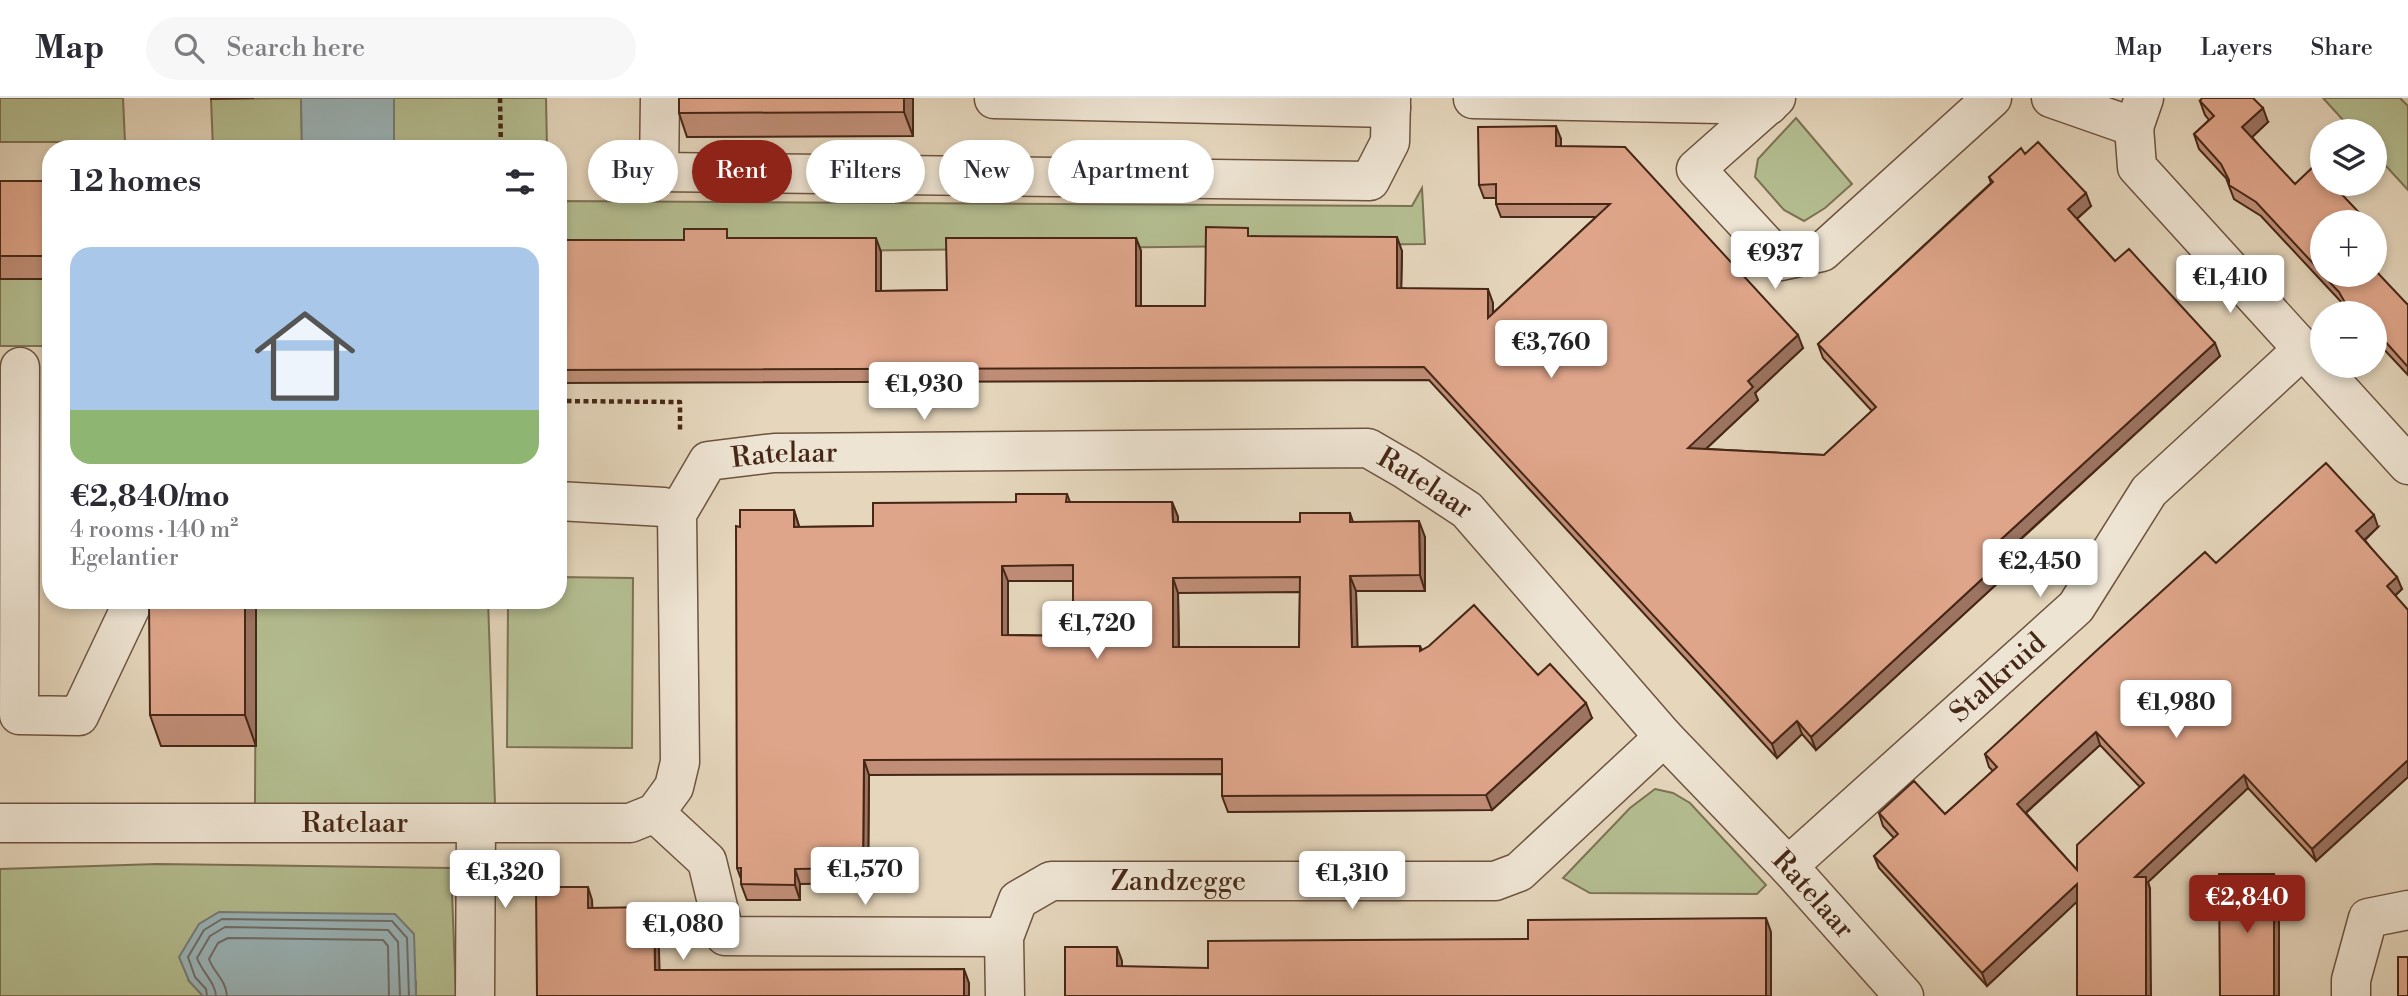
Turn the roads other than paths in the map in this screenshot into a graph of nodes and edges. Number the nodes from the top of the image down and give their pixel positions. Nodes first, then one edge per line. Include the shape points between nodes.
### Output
1 (660, 98) edge
2 (1992, 98) edge
3 (2051, 98) edge
4 (994, 99) edge
5 (1473, 99) edge
6 (1772, 101) edge
7 (1391, 103) edge
8 (2139, 112) edge
9 (2302, 350) junction
10 (24, 368) edge
11 (2408, 465) edge
12 (567, 502) edge
13 (677, 514) junction
14 (130, 609) edge
15 (1664, 737) junction
16 (655, 813) junction
17 (0, 823) edge
18 (476, 824) junction
19 (1788, 866) junction
20 (2408, 910) edge
21 (1004, 937) junction
22 (475, 996) edge
23 (1005, 996) edge
24 (1905, 996) edge
25 (2351, 996) edge

1 - 7 street via 659,172 1370,181 1390,142
2 - 6 street via 1822,251 1781,261 1696,169
3 - 8 street
4 - 7 street
5 - 6 street
8 - 9 street via 2137,167
9 - 11 street
9 - 19 street, Stalkruid via 2149,491 2076,607
10 - 14 street via 19,715 79,716
12 - 13 street via 664,507
13 - 15 street, Ratelaar via 708,461 774,453 1368,448 1466,510
13 - 16 street via 680,762 674,787
15 - 19 street, Ratelaar
15 - 21 street, Zandzegge via 1519,873 1494,881 1051,881 1018,900
16 - 18 street, Ratelaar via 629,823
16 - 21 street via 707,861 725,936
17 - 18 street, Ratelaar
18 - 22 street
19 - 24 street, Ratelaar
20 - 25 street via 2368,918
21 - 23 street, Zandzegge

